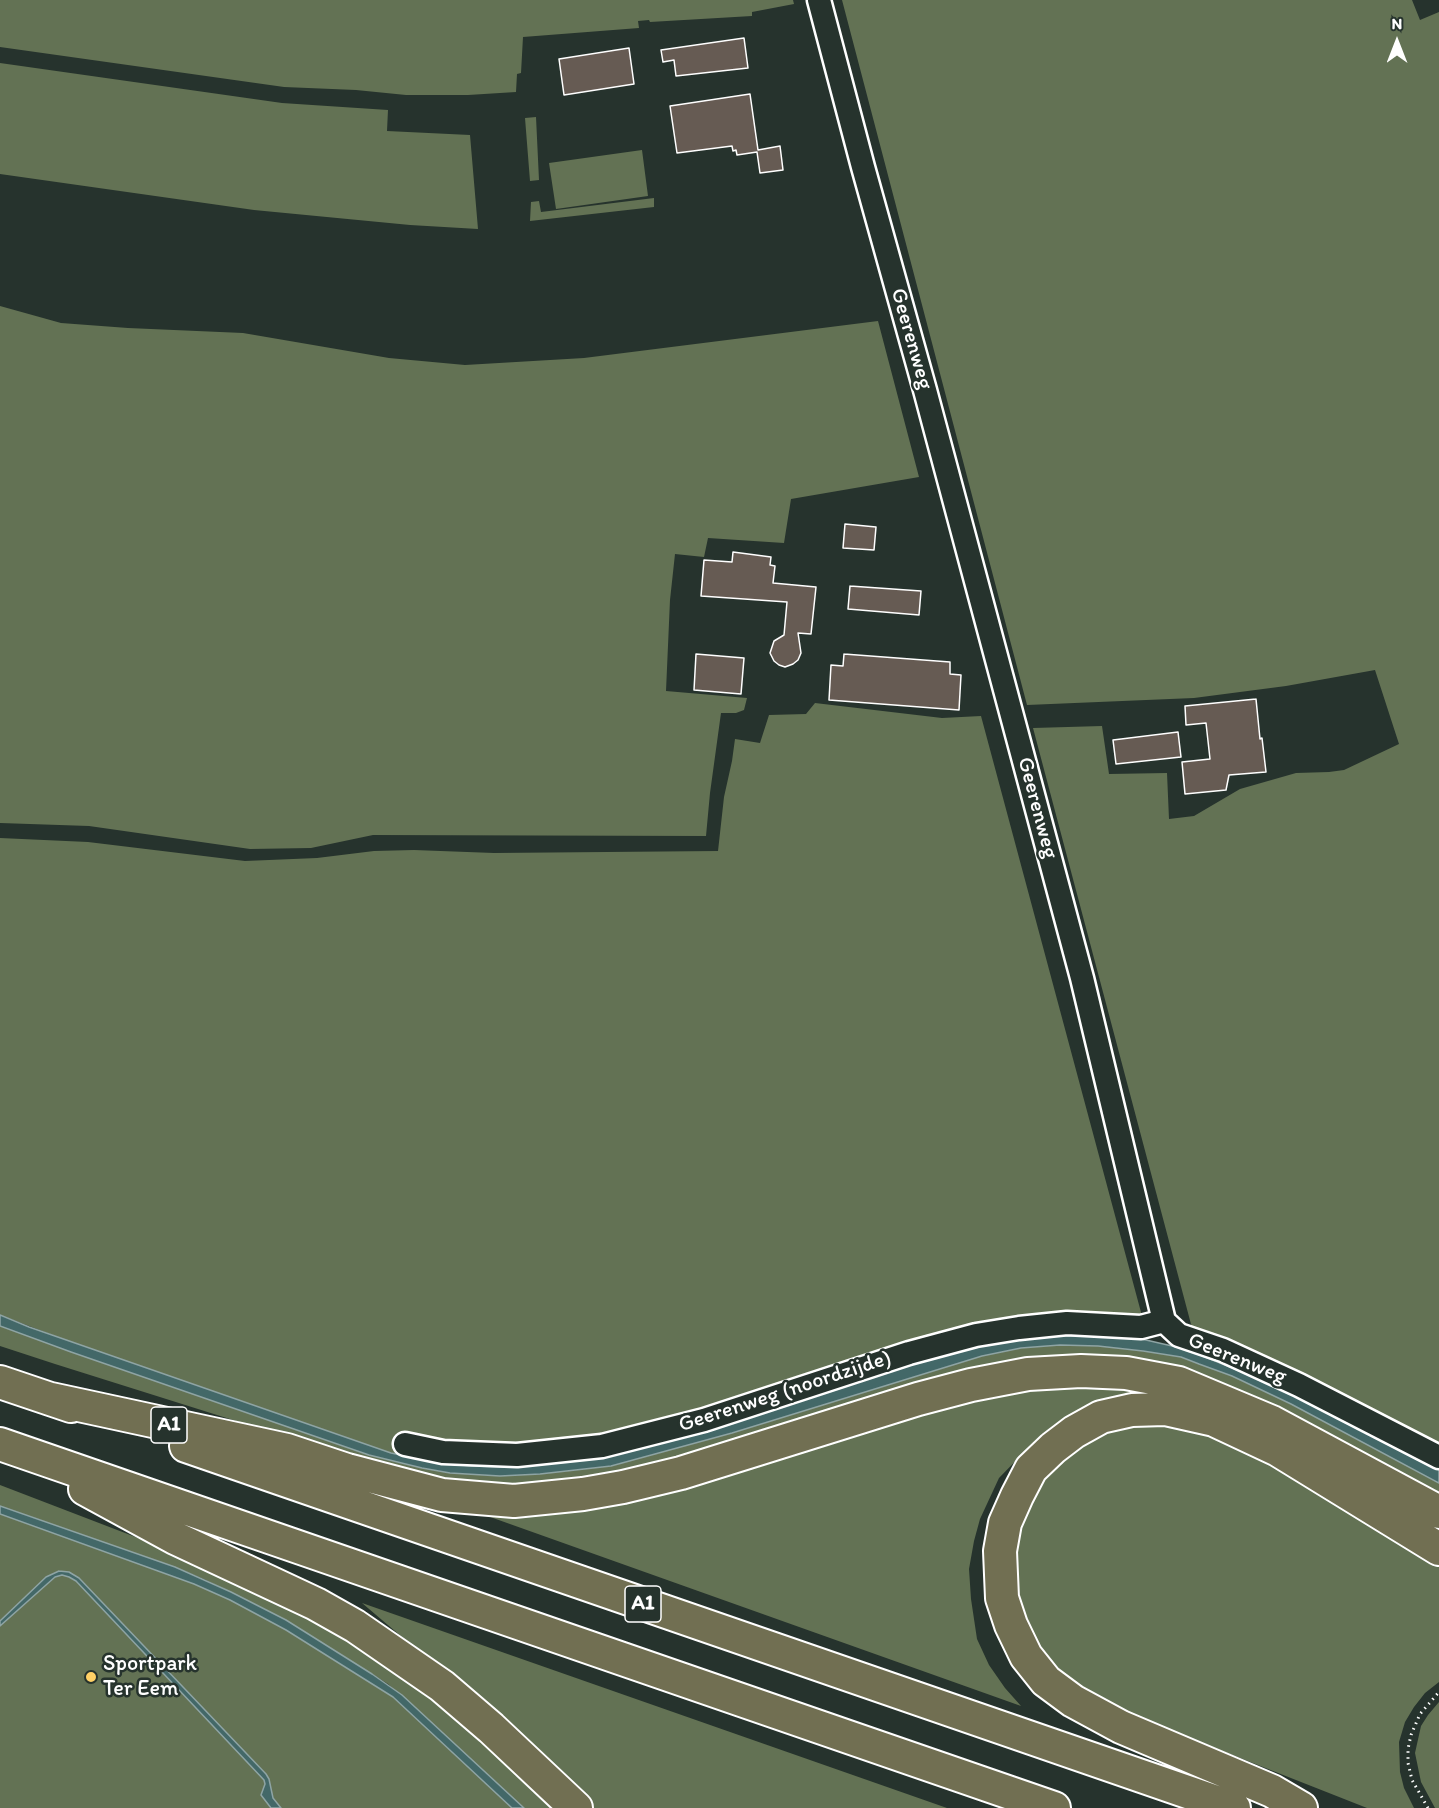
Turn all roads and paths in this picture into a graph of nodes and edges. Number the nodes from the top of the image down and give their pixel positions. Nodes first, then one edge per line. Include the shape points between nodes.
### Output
1 (819, 0) edge
2 (1164, 1321) junction
3 (0, 1382) edge
4 (51, 1399) junction
5 (405, 1444) dead end
6 (4, 1446) edge
7 (1439, 1457) edge
8 (1439, 1512) edge
9 (1439, 1549) edge
10 (1439, 1692) edge
11 (576, 1808) edge
12 (1054, 1808) edge
13 (1234, 1808) edge
14 (1301, 1808) edge
15 (1428, 1808) edge

1 - 2 street, Geerenweg via 1079,966
2 - 5 street, Geerenweg (noordzijde) via 1141,1327 1067,1323 975,1335 704,1420 602,1446 517,1455 443,1452
2 - 7 street, Geerenweg via 1179,1335 1299,1385
3 - 4 highway, A1
4 - 8 highway, A1 via 286,1450 442,1495 514,1501 583,1494 681,1473 970,1385 1028,1374 1126,1373 1179,1383 1272,1422
4 - 13 highway, A1
6 - 11 highway via 175,1538 355,1626 442,1686
6 - 12 highway
9 - 14 highway via 1278,1450 1214,1420 1166,1409 1132,1410 1101,1418 1074,1432 1031,1469 1005,1523 1000,1551 1002,1598 1026,1656 1046,1681 1120,1727 1272,1791
10 - 15 path via 1420,1714 1408,1749 1412,1780

